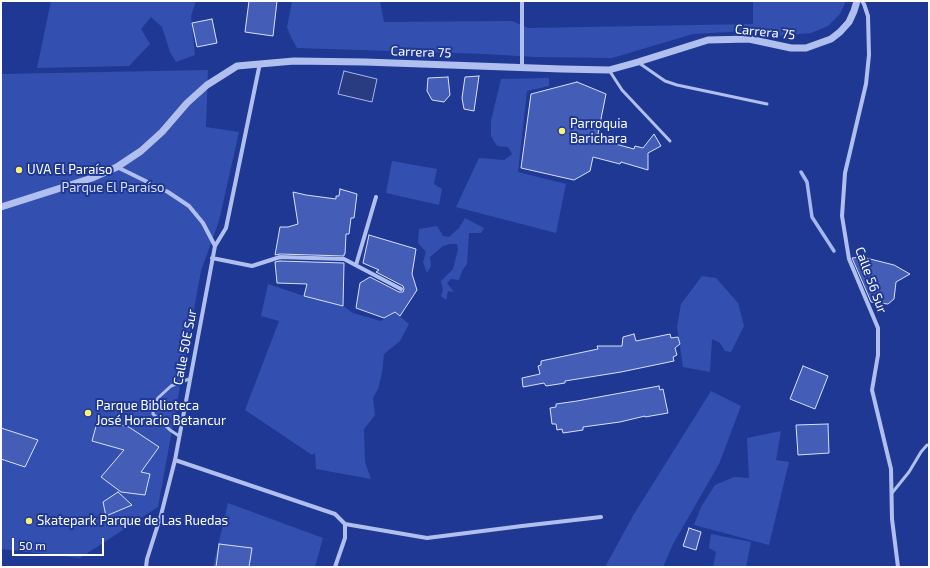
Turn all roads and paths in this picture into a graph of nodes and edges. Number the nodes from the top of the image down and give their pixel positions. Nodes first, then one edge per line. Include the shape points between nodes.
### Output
1 (522, 1) edge
2 (857, 1) edge
3 (862, 1) edge
4 (638, 62) junction
5 (260, 63) junction
6 (522, 68) junction
7 (609, 70) junction
8 (767, 104) dead end
9 (670, 142) dead end
10 (116, 167) junction
11 (376, 197) dead end
12 (1, 207) edge
13 (215, 246) junction
14 (212, 258) junction
15 (356, 265) junction
16 (401, 289) dead end
17 (189, 379) junction
18 (179, 436) junction
19 (927, 445) dead end
20 (175, 460) junction
21 (892, 493) junction
22 (601, 518) dead end
23 (345, 524) junction
24 (146, 567) edge
25 (335, 567) edge
26 (898, 567) edge

1 - 6 street
2 - 4 street, Carrera 75 via 848,22 840,32 831,39 806,48 791,48 749,39 708,40
3 - 21 street, Calle 56 Sur via 868,16 869,55 866,84 845,173 842,216 849,259 878,328 878,355 872,390 891,469
4 - 7 street, Carrera 75
4 - 8 lane via 665,81 677,85
5 - 6 street, Carrera 75 via 365,62
5 - 10 street, Carrera 75 via 237,66 206,85 162,132
5 - 13 street, Calle 50E Sur via 226,228
6 - 7 street, Carrera 75
7 - 9 lane via 622,90
10 - 12 street, Carrera 75 via 92,178
10 - 13 street via 157,186 189,206 203,223
11 - 15 street
13 - 14 street, Calle 50E Sur
14 - 15 street via 252,266 280,257 344,259
14 - 17 street, Calle 50E Sur
15 - 16 street
17 - 18 street, Calle 50E Sur
17 - 18 lane via 171,386 153,406 153,414
18 - 20 street, Calle 50E Sur
19 - 21 lane
20 - 23 street via 335,514
20 - 24 street, Calle 50E Sur
21 - 26 street, Calle 56 Sur via 892,519
22 - 23 street via 427,538
23 - 25 street via 345,538

